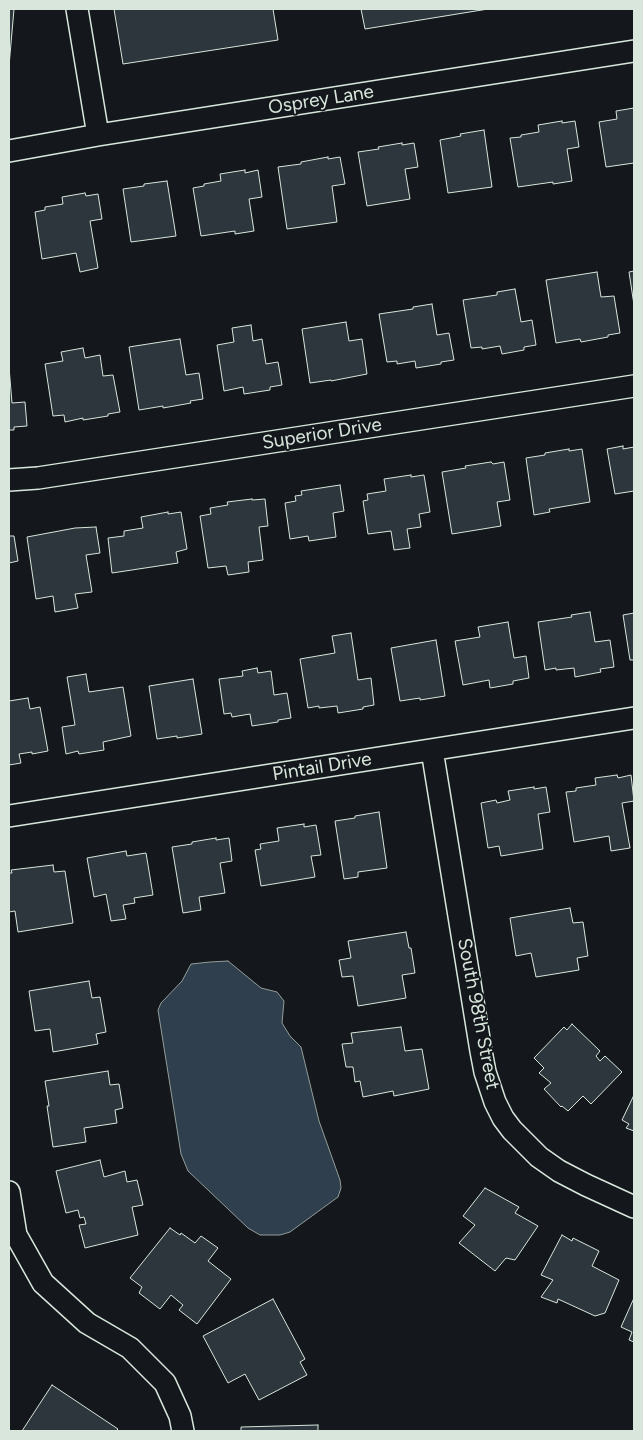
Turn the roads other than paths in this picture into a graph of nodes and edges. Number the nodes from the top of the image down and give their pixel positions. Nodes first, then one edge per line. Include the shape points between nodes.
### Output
1 (77, 9) edge
2 (634, 51) edge
3 (98, 135) junction
4 (9, 151) edge
5 (634, 386) edge
6 (9, 480) edge
7 (634, 718) edge
8 (432, 750) junction
9 (9, 816) edge
10 (9, 1192) edge
11 (634, 1207) edge
12 (183, 1431) edge

1 - 3 street
2 - 3 street, Osprey Lane
3 - 4 street, Osprey Lane
5 - 6 street, Superior Drive
7 - 8 street, Pintail Drive
8 - 9 street, Pintail Drive
8 - 11 street, South 98th Street via 484,1072 495,1102 512,1130 539,1157 559,1171
10 - 12 street via 16,1235 43,1283 87,1323 130,1348 165,1383

